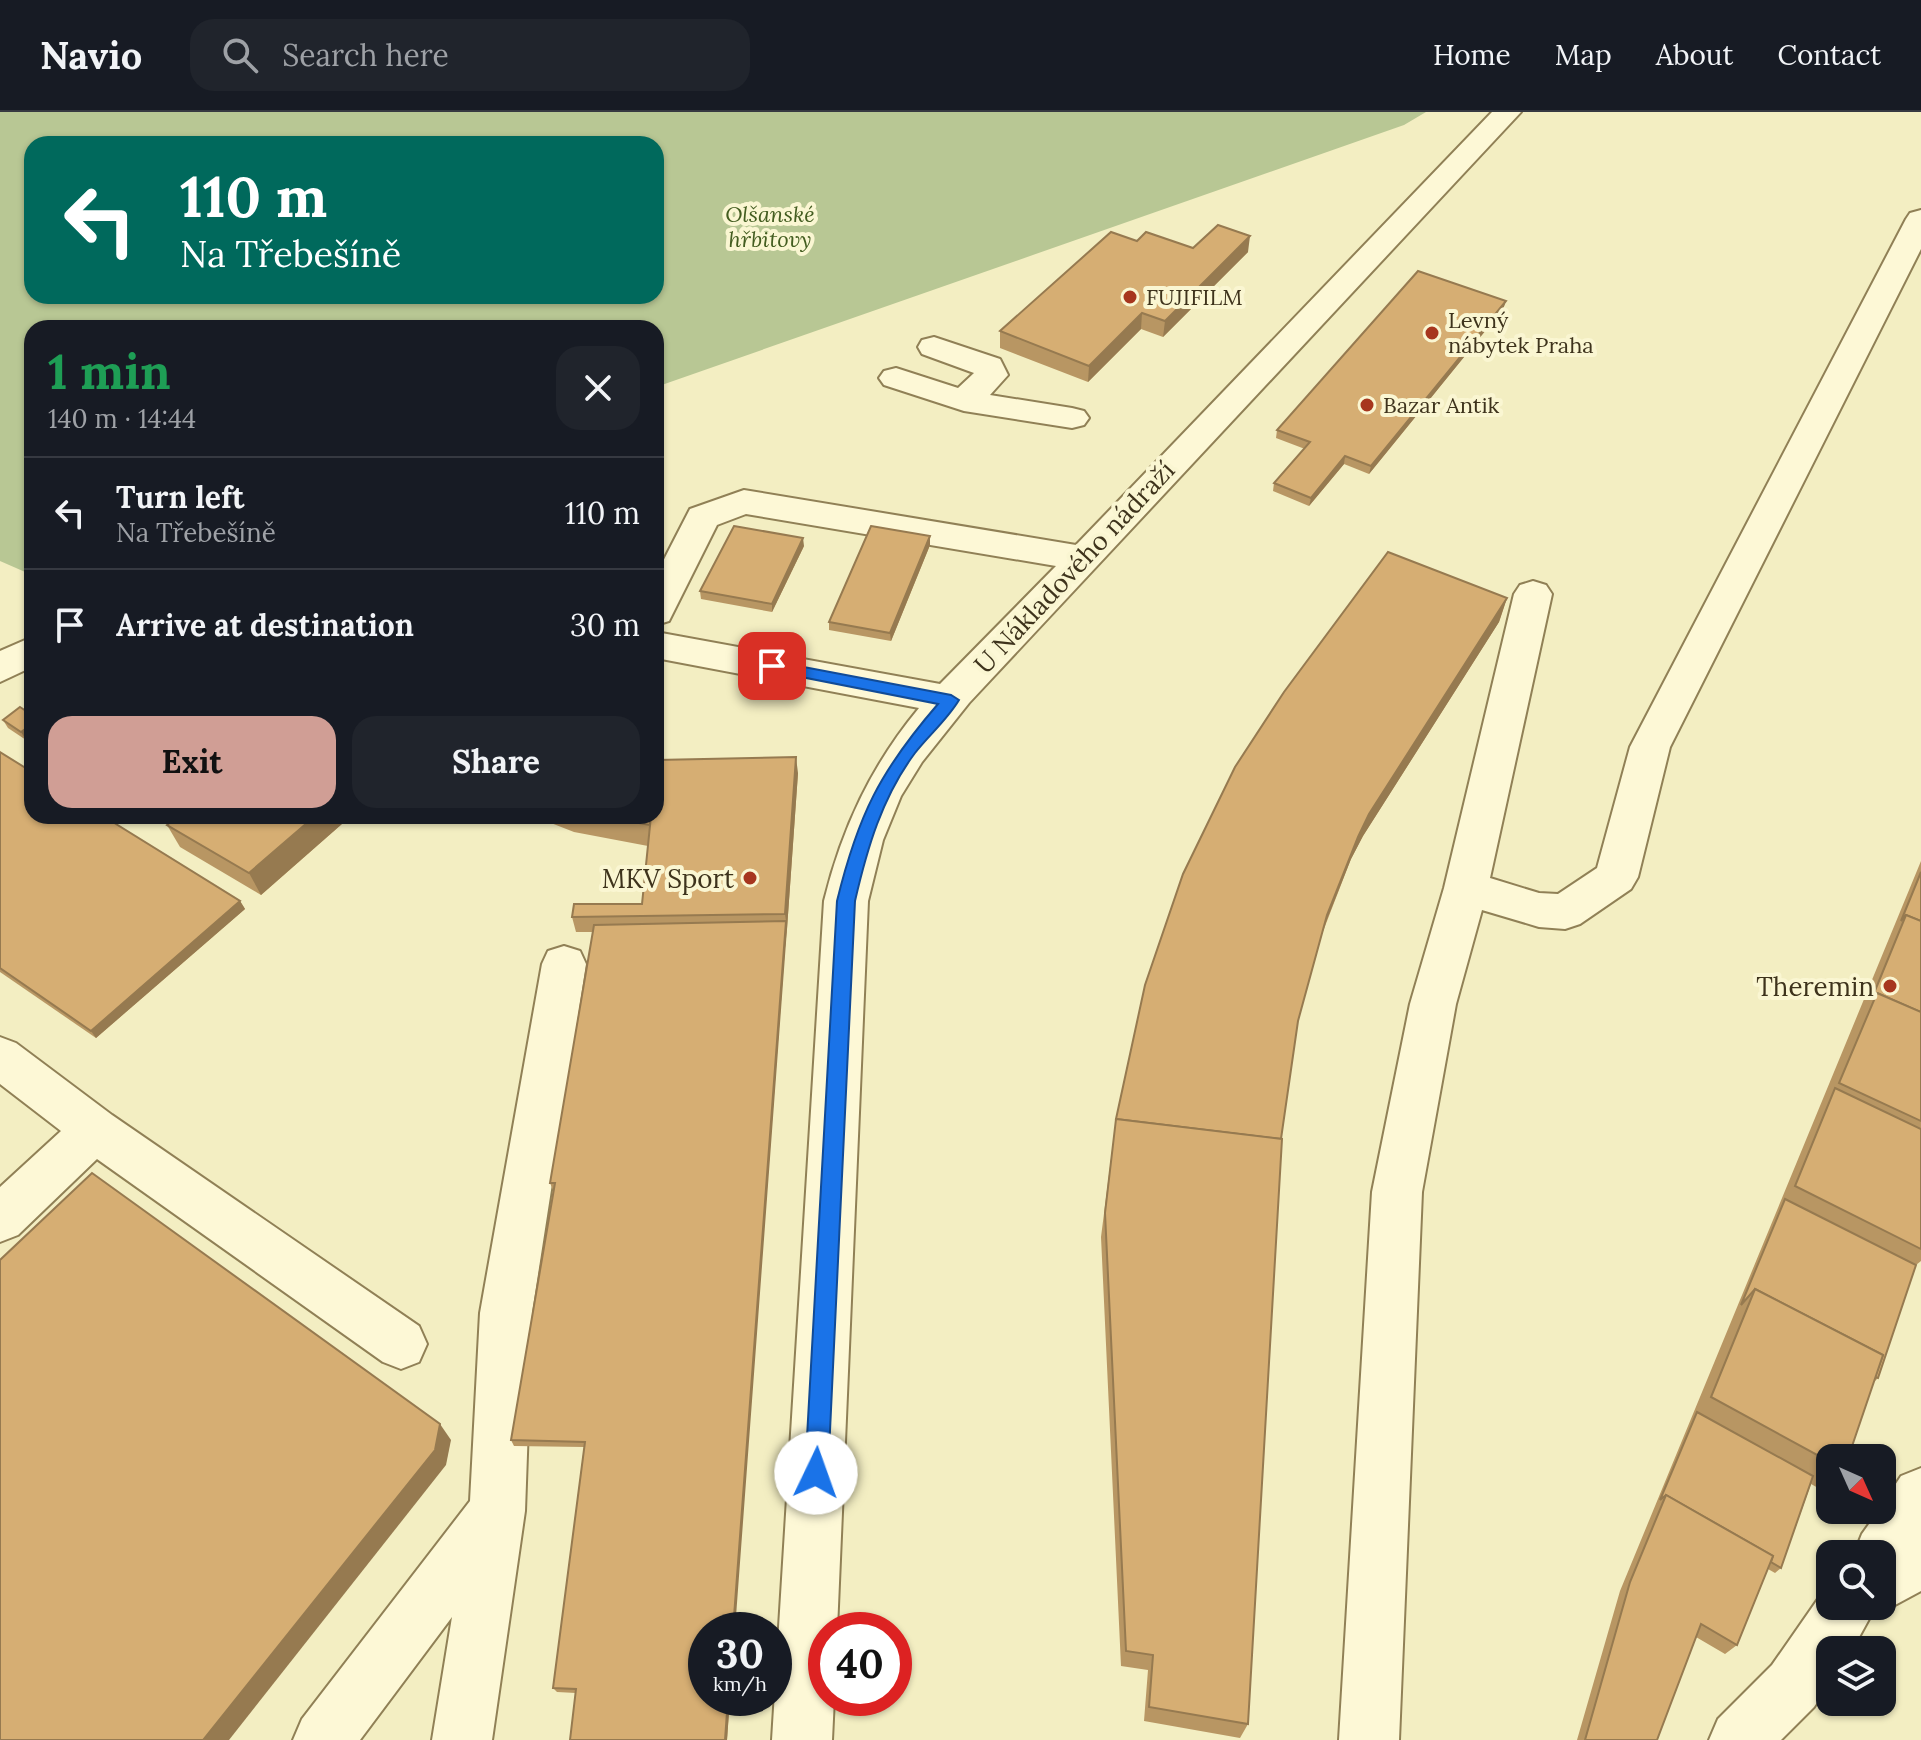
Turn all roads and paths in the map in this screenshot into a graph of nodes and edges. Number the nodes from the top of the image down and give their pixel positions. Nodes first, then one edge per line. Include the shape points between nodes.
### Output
1 (1507, 112) edge
2 (1921, 219) edge
3 (934, 347) dead end
4 (896, 378) dead end
5 (964, 401) junction
6 (1072, 418) dead end
7 (1084, 558) junction
8 (1533, 594) dead end
9 (664, 596) edge
10 (664, 646) edge
11 (24, 654) edge
12 (0, 668) edge
13 (951, 700) junction
14 (1466, 888) junction
15 (564, 964) dead end
16 (0, 1057) edge
17 (95, 1130) junction
18 (0, 1219) edge
19 (401, 1344) dead end
20 (1921, 1496) edge
21 (497, 1511) junction
22 (1891, 1540) edge
23 (1921, 1558) edge
24 (1896, 1574) edge
25 (1838, 1620) edge
26 (323, 1740) edge
27 (462, 1740) edge
28 (802, 1740) edge
29 (1369, 1740) edge
30 (1739, 1740) edge

1 - 7 street, U Nákladového nádraží
2 - 14 street via 1650,747 1616,877 1565,912 1539,910
3 - 5 street via 991,371
4 - 5 street
5 - 6 street
7 - 9 street via 744,502 703,517
7 - 13 street, U Nákladového nádraží
8 - 14 street
10 - 13 street
11 - 12 street
13 - 28 street, U Nákladového nádraží via 886,785 860,843 846,901
14 - 29 street via 1433,1004 1397,1192
15 - 21 street via 506,1313
16 - 17 street
17 - 18 street
17 - 19 street
20 - 22 street
21 - 26 street
21 - 27 street
23 - 24 street
25 - 30 street via 1793,1686

